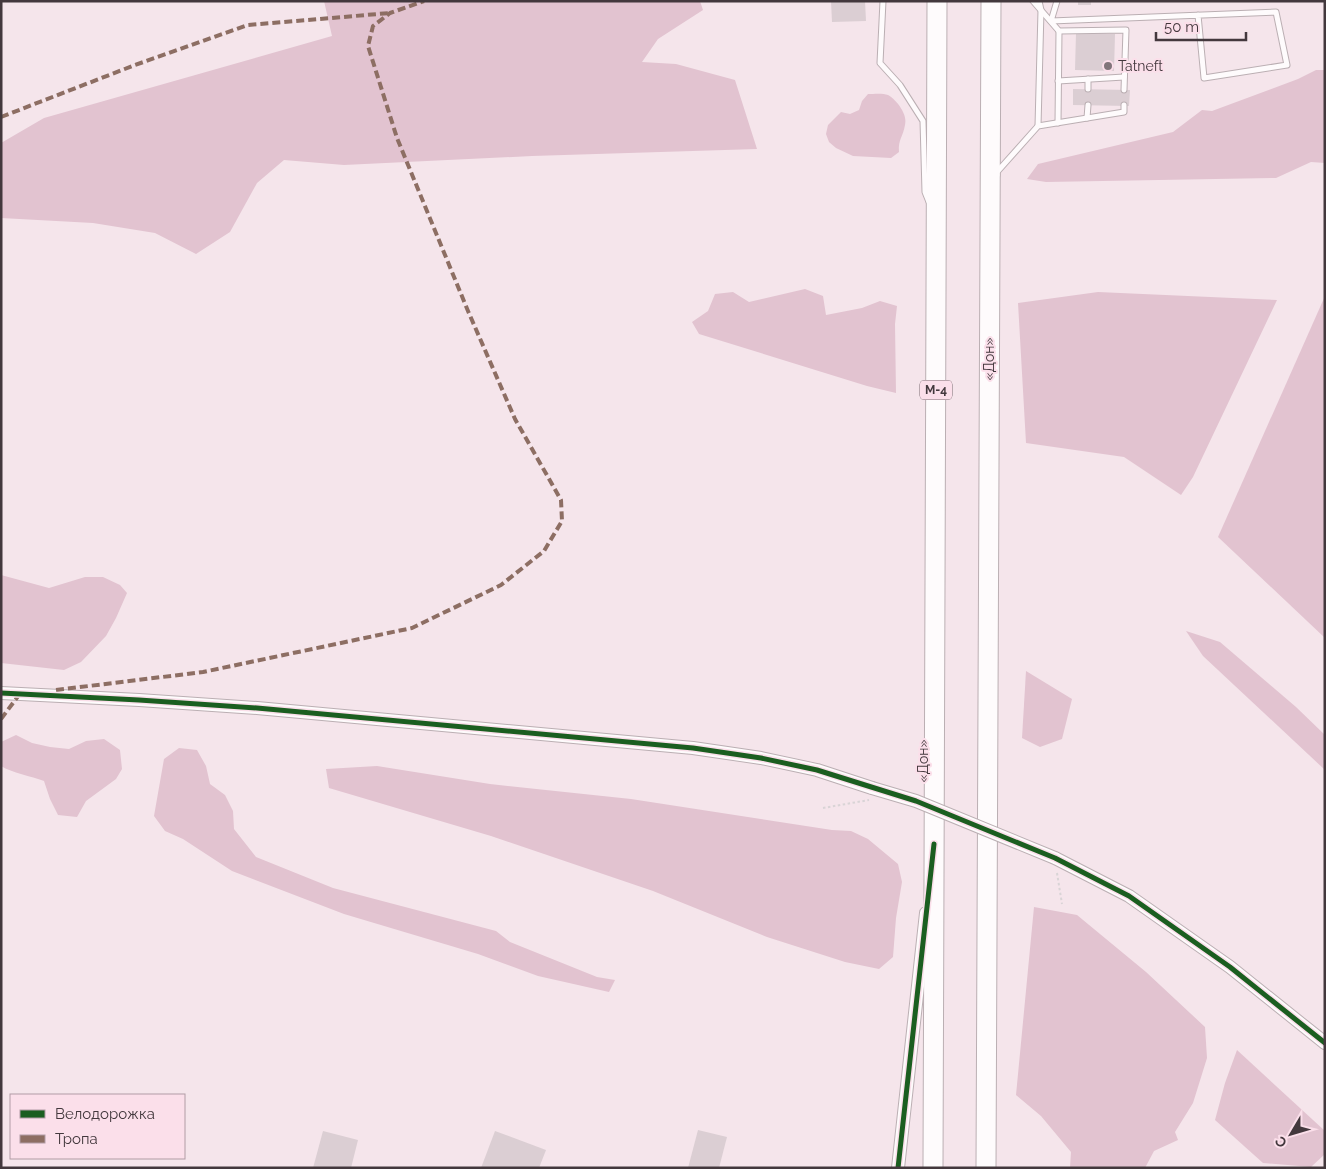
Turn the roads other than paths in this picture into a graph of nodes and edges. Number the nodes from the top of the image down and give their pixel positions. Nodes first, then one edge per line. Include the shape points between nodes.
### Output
1 (883, 1) edge
2 (937, 1) edge
3 (991, 1) edge
4 (1032, 1) edge
5 (1039, 1) edge
6 (1057, 1) edge
7 (1041, 10) junction
8 (1198, 15) junction
9 (1051, 22) junction
10 (1059, 31) junction
11 (1124, 77) junction
12 (1088, 79) junction
13 (1058, 81) junction
14 (1088, 89) dead end
15 (1124, 90) dead end
16 (1088, 105) dead end
17 (1124, 106) dead end
18 (1087, 118) junction
19 (1058, 123) junction
20 (1038, 126) junction
21 (997, 182) dead end
22 (936, 217) junction
23 (996, 239) dead end
24 (989, 287) junction
25 (1, 694) edge
26 (934, 844) junction
27 (1325, 1043) edge
28 (898, 1168) edge
29 (933, 1168) edge
30 (986, 1168) edge

1 - 22 lane via 880,63 900,85 923,120 924,192
2 - 22 highway, «Дон» / М-4
3 - 24 highway, «Дон»
4 - 7 lane
5 - 7 lane
6 - 9 lane
7 - 9 lane
7 - 20 lane
8 - 8 lane via 1276,12 1287,65 1204,78
8 - 9 lane
9 - 10 lane
10 - 11 lane via 1126,30
10 - 13 lane
11 - 12 lane
11 - 15 lane
12 - 13 lane
12 - 14 lane
13 - 19 lane
16 - 18 lane
17 - 18 lane via 1124,112
18 - 19 lane
19 - 20 lane
20 - 21 lane via 997,172
22 - 26 highway, «Дон» / М-4
23 - 24 lane via 996,268
24 - 30 highway, «Дон»
25 - 27 street, bridge via 257,708 693,748 817,770 916,801 1054,858 1129,896 1230,967
26 - 28 street
26 - 29 highway, «Дон» / М-4

